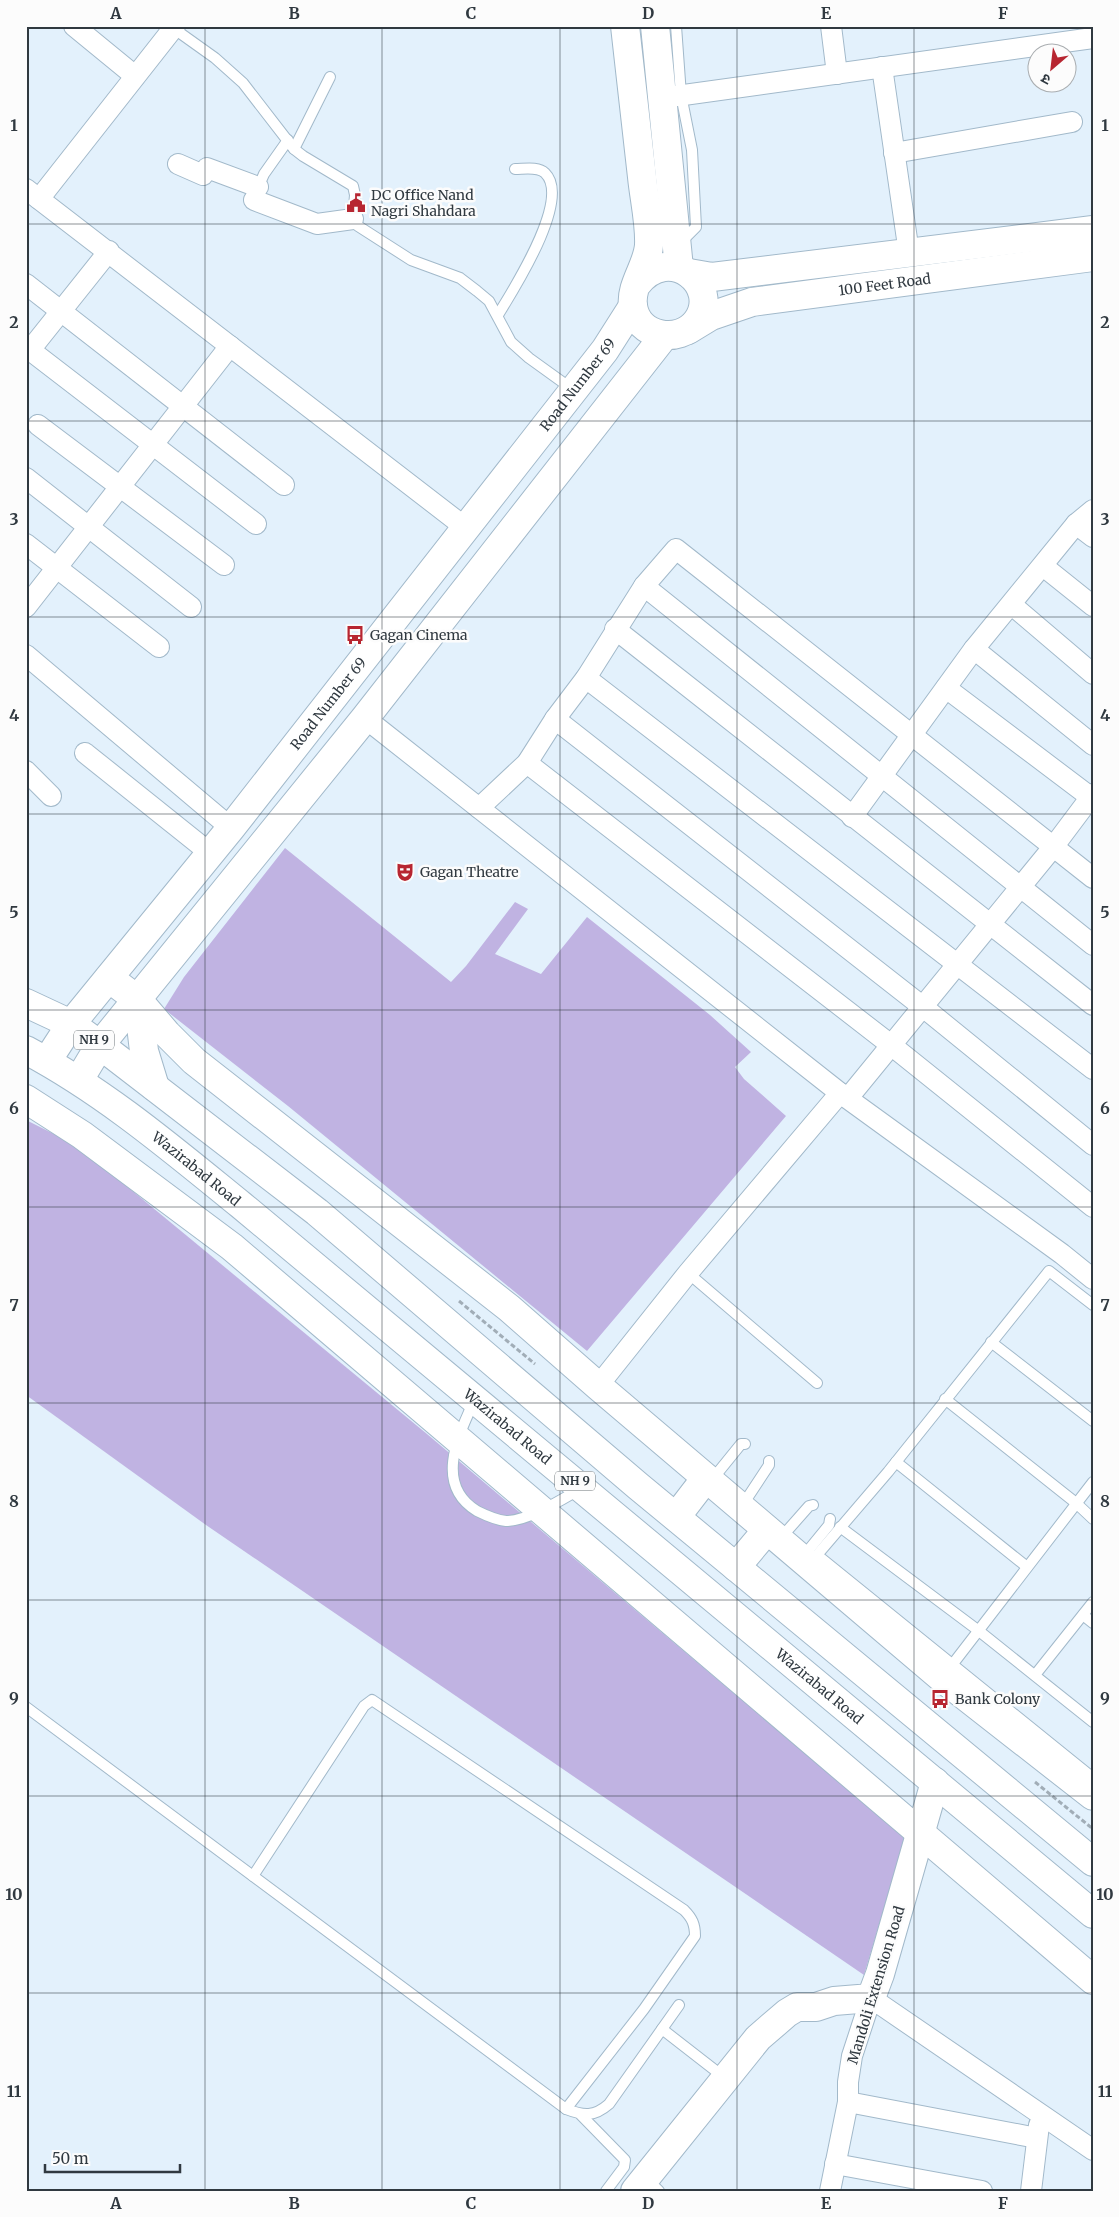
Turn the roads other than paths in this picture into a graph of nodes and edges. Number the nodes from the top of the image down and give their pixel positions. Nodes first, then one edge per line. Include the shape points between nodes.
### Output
1 (74, 26) edge
2 (625, 26) edge
3 (655, 26) edge
4 (676, 26) edge
5 (831, 26) edge
6 (173, 27) edge
7 (1093, 38) edge
8 (882, 67) junction
9 (836, 74) junction
10 (135, 76) junction
11 (330, 77) dead end
12 (672, 96) junction
13 (1072, 122) dead end
14 (291, 144) junction
15 (894, 153) junction
16 (178, 164) dead end
17 (515, 169) dead end
18 (33, 194) edge
19 (256, 194) junction
20 (353, 219) junction
21 (1093, 230) edge
22 (109, 251) junction
23 (909, 253) junction
24 (1093, 257) edge
25 (681, 262) junction
26 (26, 284) edge
27 (635, 295) junction
28 (62, 310) junction
29 (498, 314) junction
30 (674, 334) junction
31 (230, 346) junction
32 (28, 349) edge
33 (573, 390) junction
34 (184, 406) junction
35 (38, 425) dead end
36 (153, 445) junction
37 (26, 478) edge
38 (284, 485) dead end
39 (120, 487) junction
40 (1093, 510) edge
41 (256, 524) dead end
42 (1076, 524) junction
43 (89, 526) junction
44 (466, 528) junction
45 (1093, 537) edge
46 (26, 544) edge
47 (224, 565) dead end
48 (1043, 566) junction
49 (57, 568) junction
50 (644, 586) junction
51 (1012, 605) junction
52 (1093, 606) edge
53 (26, 607) edge
54 (191, 607) dead end
55 (615, 629) junction
56 (159, 647) dead end
57 (974, 649) junction
58 (26, 655) edge
59 (1093, 674) edge
60 (586, 678) junction
61 (946, 688) junction
62 (365, 718) junction
63 (555, 719) junction
64 (911, 735) junction
65 (1093, 745) edge
66 (84, 753) dead end
67 (526, 763) junction
68 (26, 771) edge
69 (882, 776) junction
70 (51, 796) dead end
71 (1092, 797) edge
72 (479, 808) junction
73 (852, 817) junction
74 (232, 828) junction
75 (1054, 846) junction
76 (210, 852) junction
77 (1093, 878) edge
78 (1020, 886) junction
79 (989, 925) junction
80 (1093, 945) edge
81 (957, 964) junction
82 (109, 978) junction
83 (138, 1000) junction
84 (26, 1003) edge
85 (1093, 1006) edge
86 (923, 1007) junction
87 (71, 1024) junction
88 (100, 1045) junction
89 (891, 1045) junction
90 (37, 1056) edge
91 (1093, 1069) edge
92 (79, 1080) junction
93 (156, 1087) junction
94 (844, 1095) junction
95 (26, 1099) edge
96 (1093, 1145) edge
97 (1093, 1206) edge
98 (688, 1273) junction
99 (1093, 1279) edge
100 (1093, 1305) edge
101 (991, 1342) junction
102 (817, 1383) dead end
103 (598, 1386) junction
104 (475, 1398) junction
105 (945, 1399) junction
106 (1093, 1421) edge
107 (456, 1439) junction
108 (745, 1444) dead end
109 (769, 1461) dead end
110 (896, 1462) junction
111 (708, 1480) junction
112 (1093, 1482) edge
113 (583, 1487) junction
114 (1076, 1503) junction
115 (812, 1506) dead end
116 (741, 1507) junction
117 (541, 1511) junction
118 (676, 1517) junction
119 (830, 1519) dead end
120 (1093, 1519) edge
121 (840, 1527) junction
122 (773, 1535) junction
123 (802, 1559) junction
124 (736, 1567) junction
125 (1027, 1568) junction
126 (1093, 1602) edge
127 (1083, 1615) junction
128 (1093, 1623) edge
129 (978, 1631) junction
130 (952, 1665) junction
131 (1035, 1676) junction
132 (26, 1707) edge
133 (1093, 1722) edge
134 (1093, 1778) edge
135 (936, 1782) junction
136 (1093, 1796) edge
137 (922, 1834) junction
138 (1093, 1862) edge
139 (253, 1876) junction
140 (1093, 1914) edge
141 (1093, 1980) edge
142 (871, 1998) junction
143 (679, 2005) dead end
144 (662, 2030) junction
145 (731, 2082) junction
146 (848, 2102) junction
147 (566, 2109) junction
148 (1041, 2114) junction
149 (581, 2115) junction
150 (1038, 2138) junction
151 (1093, 2150) edge
152 (835, 2164) junction
153 (651, 2190) edge
154 (606, 2191) edge
155 (830, 2191) edge
156 (982, 2191) edge
157 (1031, 2191) edge

1 - 10 street
2 - 27 main road via 649,245
3 - 12 main road
4 - 12 lane
5 - 9 street
6 - 10 street
6 - 14 lane via 216,58 243,83
7 - 8 street
8 - 9 street
8 - 15 street
9 - 12 street
10 - 18 street
11 - 14 lane
12 - 25 main road
13 - 15 street
14 - 19 lane via 264,174
14 - 20 lane via 353,186
15 - 23 street
16 - 19 street via 203,175 207,168
17 - 29 lane via 538,169 546,173 552,195 539,244
18 - 22 street
19 - 20 street via 317,224
20 - 29 lane via 362,229 411,260 460,278 489,301
21 - 23 main road, 100 Feet Road
22 - 28 street
22 - 31 street
23 - 25 main road, 100 Feet Road via 712,277
24 - 30 main road, 100 Feet Road via 752,302 711,316
25 - 27 main road via 655,268 645,274
25 - 30 main road via 699,285 703,300 698,320
26 - 28 street
27 - 30 main road via 636,317 643,326 653,333
27 - 33 main road, Road Number 69 via 605,350
28 - 32 street
28 - 34 street
29 - 33 lane via 511,342
30 - 62 main road
31 - 34 street
31 - 44 street
32 - 36 street
33 - 44 main road, Road Number 69
34 - 36 street
34 - 38 street
35 - 39 street
36 - 39 street
36 - 41 street
37 - 43 street
39 - 43 street
39 - 47 street
40 - 42 street
42 - 45 street
42 - 48 street
43 - 49 street
43 - 54 street
44 - 74 main road, Road Number 69
46 - 49 street
48 - 51 street
48 - 52 street
49 - 53 street
49 - 56 street
50 - 55 street
50 - 64 street via 676,549
50 - 69 street
51 - 57 street
51 - 59 street
55 - 60 street
55 - 73 street
57 - 61 street
57 - 65 street
58 - 74 street
60 - 63 street
60 - 81 street
61 - 64 street
61 - 71 street
62 - 72 street
62 - 83 main road
63 - 67 street
63 - 86 street
64 - 69 street
64 - 75 street
66 - 76 street
67 - 72 street
67 - 89 street
68 - 70 street
69 - 73 street
69 - 78 street
71 - 75 street
72 - 94 street
73 - 79 street
74 - 76 main road, Road Number 69
75 - 77 street
75 - 78 street
76 - 82 main road, Road Number 69
78 - 79 street
78 - 80 street
79 - 81 street
79 - 85 street
81 - 86 street
81 - 91 street
82 - 83 main road
82 - 87 main road, Road Number 69
83 - 88 main road
83 - 93 main road via 144,1051
83 - 103 main road via 194,1061 509,1308
84 - 87 main road, NH 9
86 - 89 street
86 - 96 street
87 - 88 main road, NH 9
87 - 90 main road, Road Number 69
88 - 92 main road
88 - 93 main road, NH 9
89 - 94 street
89 - 97 street
90 - 92 main road, Wazirabad Road / NH 9
92 - 104 main road, Wazirabad Road / NH 9 via 140,1123
93 - 118 main road, NH 9 via 317,1212
94 - 98 street
94 - 99 street
95 - 107 main road via 82,1135 232,1247
98 - 102 lane
98 - 103 street
100 - 101 lane via 1049,1271
101 - 105 lane
101 - 106 lane
103 - 111 main road
104 - 107 lane
104 - 113 main road, Wazirabad Road / NH 9
105 - 110 lane
105 - 114 lane
107 - 117 main road
107 - 117 lane via 452,1479 468,1506 506,1521
108 - 111 lane via 741,1444
109 - 116 lane
110 - 121 lane
110 - 125 lane
111 - 116 main road
111 - 118 main road
112 - 114 lane
113 - 117 lane
113 - 135 main road, Wazirabad Road / NH 9
114 - 120 lane
114 - 125 lane
115 - 122 lane
116 - 122 main road
117 - 137 main road
118 - 124 main road, NH 9
119 - 123 lane via 829,1525
121 - 129 lane
121 - 130 lane via 817,1555
122 - 123 main road
122 - 124 main road
123 - 136 main road via 942,1678
124 - 138 main road, NH 9
125 - 129 lane
126 - 127 lane
127 - 128 lane
127 - 131 lane
129 - 130 lane
129 - 131 lane
130 - 134 lane
131 - 133 lane
132 - 139 lane
135 - 137 main road, Mandoli Extension Road
135 - 140 main road, Wazirabad Road / NH 9
137 - 141 main road
137 - 142 main road, Mandoli Extension Road
139 - 147 lane
139 - 147 lane via 364,1706 372,1700 684,1910 695,1926 694,1936 644,2009
142 - 145 main road via 834,2002 816,2008 805,2022
142 - 146 street, Mandoli Extension Road via 852,2056
142 - 148 street
143 - 144 lane
144 - 145 lane
144 - 149 lane via 609,2104 600,2112
145 - 153 main road
146 - 150 street
146 - 152 street, Mandoli Extension Road
147 - 149 lane
148 - 150 street
148 - 151 street
149 - 154 lane via 625,2160 624,2167
150 - 157 street
152 - 155 street, Mandoli Extension Road
152 - 156 street

